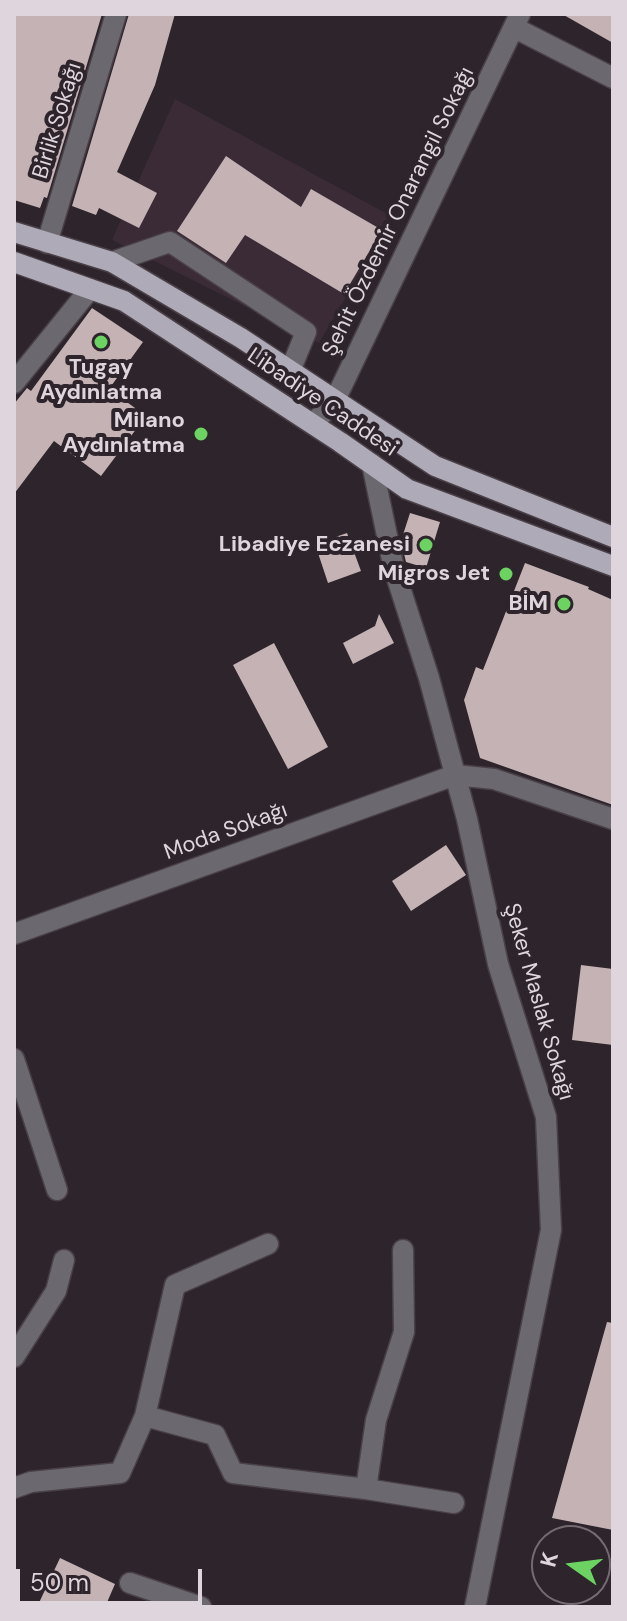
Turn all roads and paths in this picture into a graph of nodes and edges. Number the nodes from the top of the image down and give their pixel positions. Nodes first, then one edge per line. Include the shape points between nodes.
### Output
1 (116, 14) edge
2 (517, 21) edge
3 (613, 78) edge
4 (14, 232) edge
5 (47, 243) junction
6 (14, 262) edge
7 (112, 262) junction
8 (90, 289) junction
9 (290, 371) junction
10 (14, 383) edge
11 (335, 400) junction
12 (313, 424) junction
13 (372, 464) junction
14 (613, 537) edge
15 (613, 566) edge
16 (455, 775) junction
17 (613, 819) edge
18 (14, 934) edge
19 (14, 1059) edge
20 (57, 1190) dead end
21 (268, 1244) dead end
22 (403, 1250) dead end
23 (64, 1260) dead end
24 (14, 1357) edge
25 (145, 1416) junction
26 (14, 1488) edge
27 (366, 1489) junction
28 (454, 1503) dead end
29 (130, 1583) dead end
30 (201, 1607) edge
31 (475, 1607) edge

1 - 5 street, Birlik Sokağı
2 - 3 street
2 - 11 street, Şehit Özdemir Onarangil Sokağı
4 - 5 main road, Libadiye Caddesi
5 - 7 main road, Libadiye Caddesi
6 - 8 main road, Libadiye Caddesi
7 - 9 main road, Libadiye Caddesi
7 - 9 street via 170,242 306,332
8 - 10 street
8 - 12 main road, Libadiye Caddesi via 124,301
9 - 11 main road, Libadiye Caddesi
11 - 12 street, Şehit Özdemir Onarangil Sokağı
11 - 14 main road, Libadiye Caddesi via 435,466
12 - 13 main road, Libadiye Caddesi
13 - 15 main road, Libadiye Caddesi via 407,489
13 - 16 street, Şeker Maslak Sokağı via 394,569
16 - 17 street via 494,779
16 - 18 street, Moda Sokağı
16 - 31 street, Şeker Maslak Sokağı via 498,964 546,1117 551,1230
19 - 20 street
21 - 25 street via 175,1285
22 - 27 street via 404,1332 376,1420
23 - 24 street via 56,1291
25 - 26 street via 120,1473
25 - 27 street via 215,1435 233,1473
27 - 28 street
29 - 30 street

